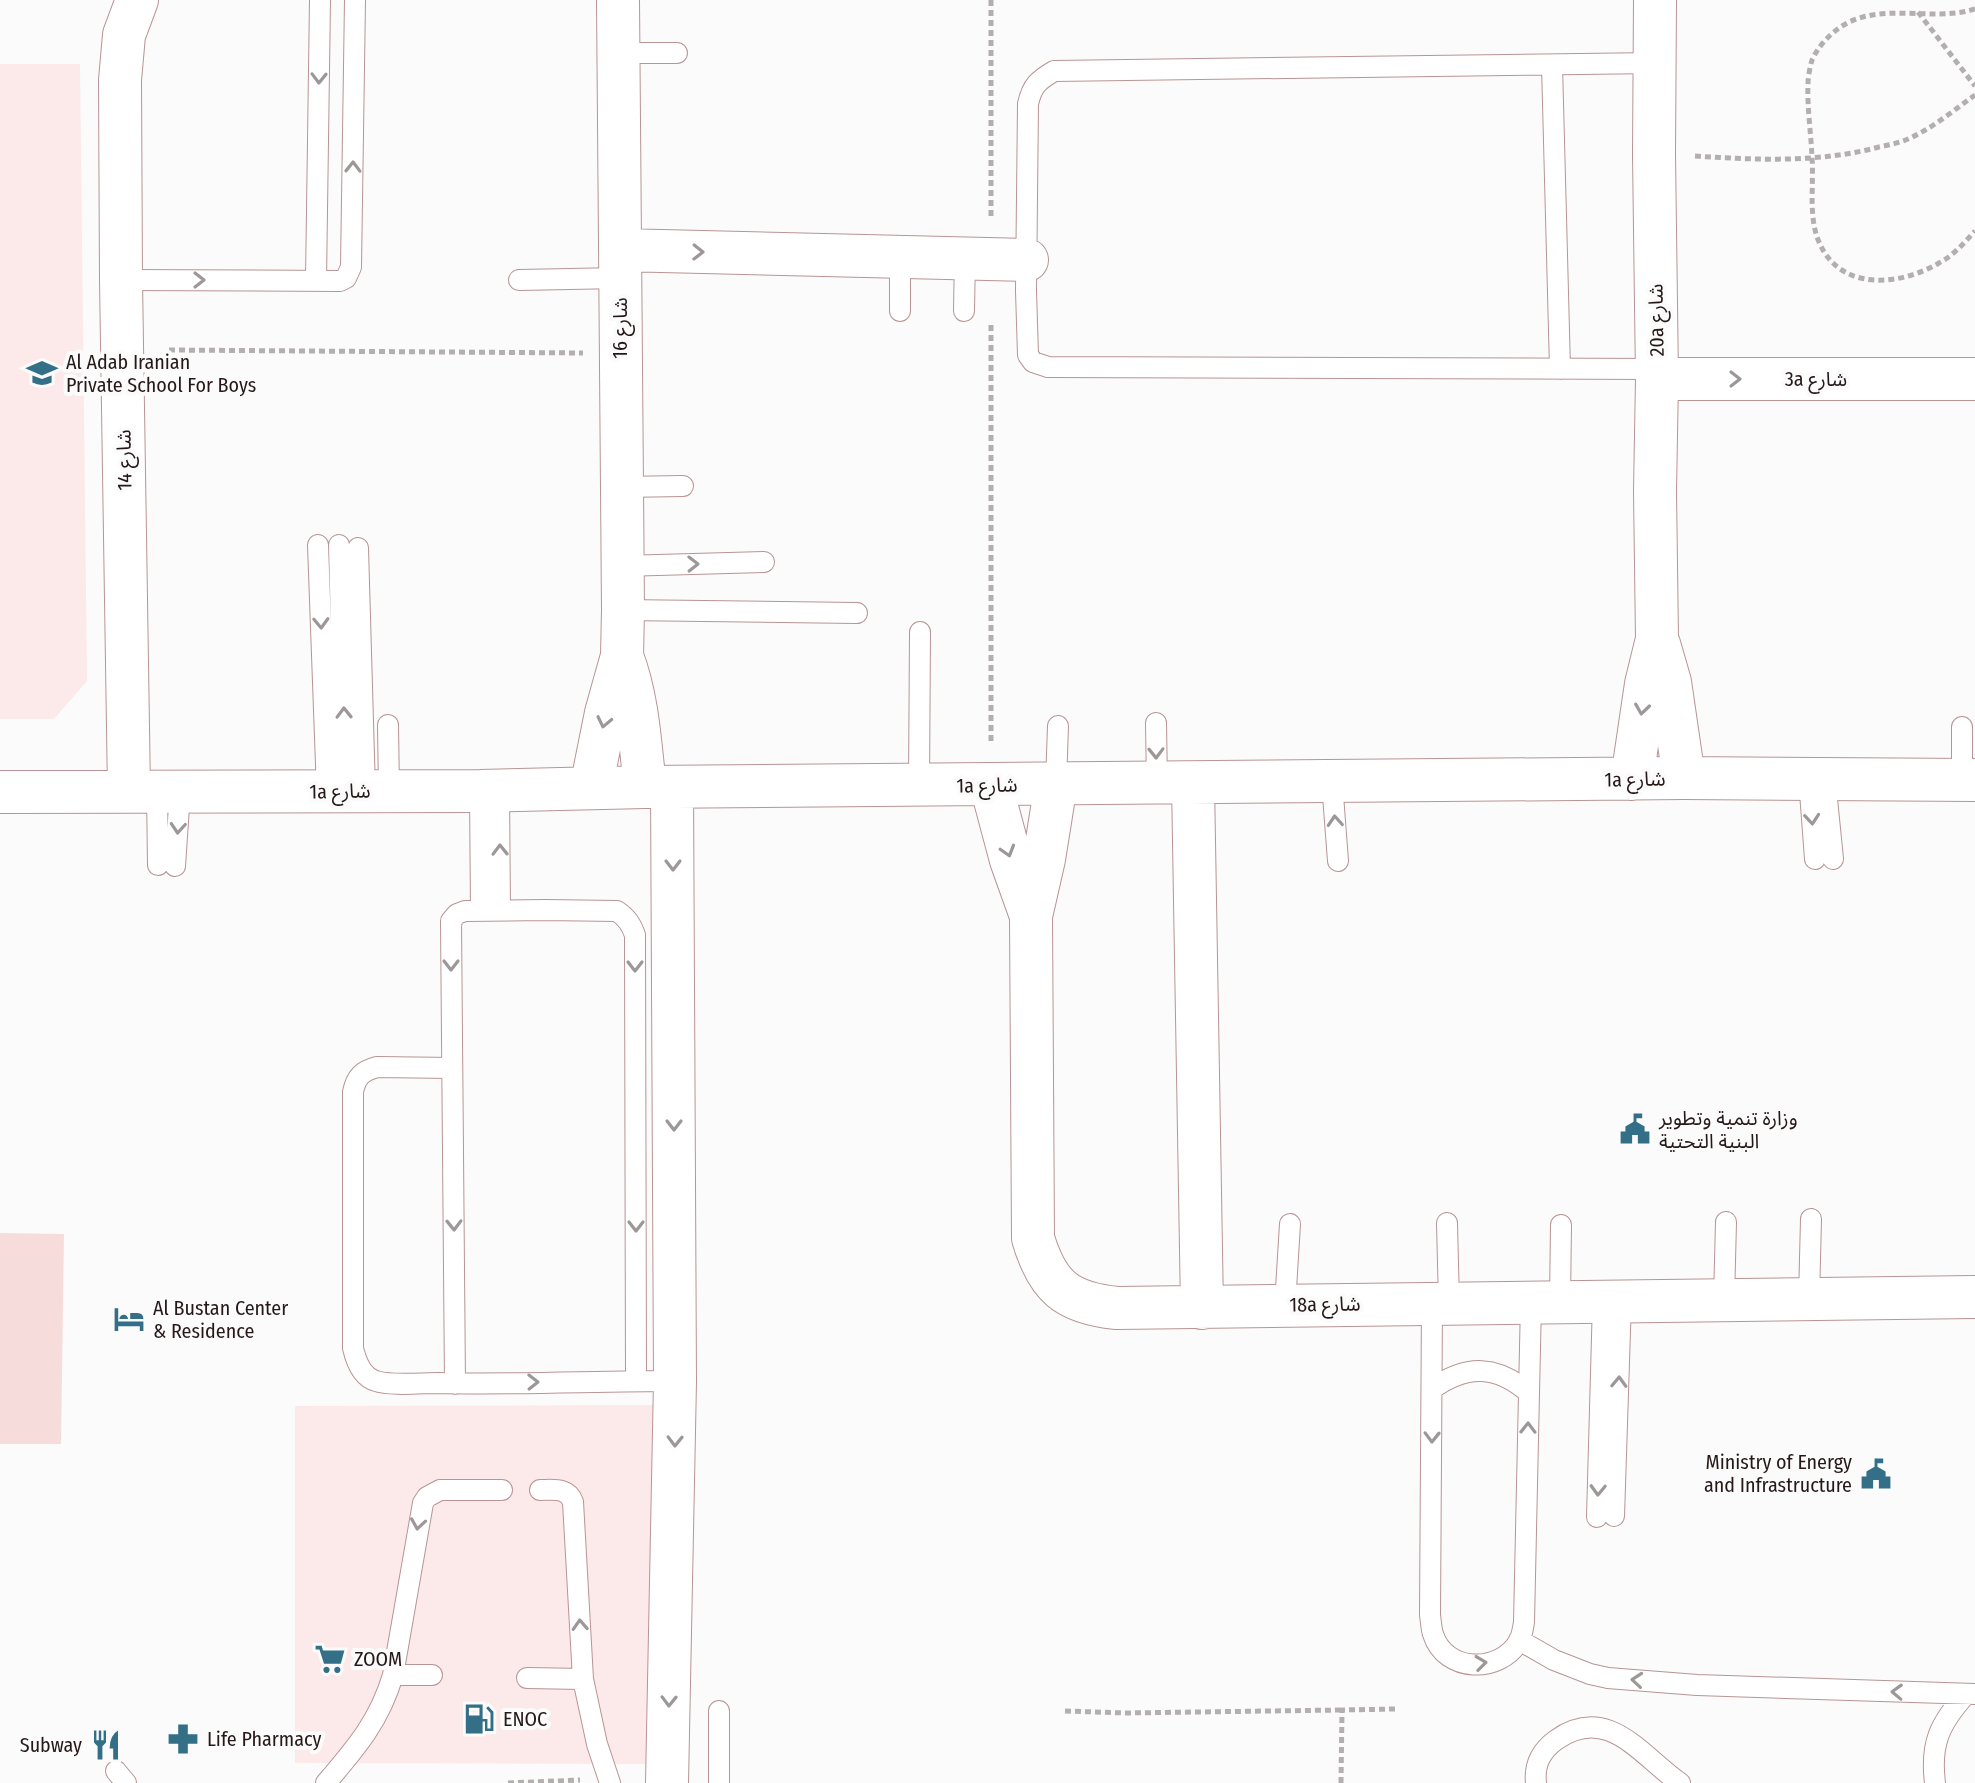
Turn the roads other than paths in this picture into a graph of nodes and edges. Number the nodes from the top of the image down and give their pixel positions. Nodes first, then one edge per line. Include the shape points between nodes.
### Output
1 (107, 0) edge
2 (137, 0) edge
3 (320, 0) edge
4 (355, 0) edge
5 (618, 0) edge
6 (1655, 0) edge
7 (619, 53) junction
8 (677, 53) dead end
9 (1655, 63) junction
10 (1552, 65) junction
11 (120, 80) junction
12 (987, 255) junction
13 (900, 257) junction
14 (620, 264) junction
15 (121, 280) junction
16 (316, 280) junction
17 (519, 280) dead end
18 (900, 311) dead end
19 (964, 311) dead end
20 (1560, 369) junction
21 (1657, 374) junction
22 (1975, 379) edge
23 (683, 486) dead end
24 (622, 487) junction
25 (764, 562) dead end
26 (622, 566) junction
27 (623, 610) junction
28 (857, 613) dead end
29 (920, 632) dead end
30 (1657, 639) junction
31 (622, 656) junction
32 (1156, 723) dead end
33 (388, 725) dead end
34 (1058, 726) dead end
35 (1962, 727) dead end
36 (1684, 778) junction
37 (1632, 779) junction
38 (1817, 779) junction
39 (1969, 780) edge
40 (1332, 782) junction
41 (1175, 783) junction
42 (1056, 784) junction
43 (991, 785) junction
44 (919, 786) junction
45 (659, 787) junction
46 (591, 788) junction
47 (155, 791) junction
48 (357, 791) junction
49 (490, 791) junction
50 (0, 792) edge
51 (1824, 859) dead end
52 (1338, 861) dead end
53 (167, 865) dead end
54 (491, 910) junction
55 (1031, 916) junction
56 (452, 1068) junction
57 (1811, 1219) dead end
58 (1726, 1222) dead end
59 (1447, 1223) dead end
60 (1290, 1224) dead end
61 (1561, 1225) dead end
62 (1975, 1297) edge
63 (1809, 1299) junction
64 (1612, 1300) junction
65 (1724, 1300) junction
66 (1546, 1302) junction
67 (1440, 1303) junction
68 (1285, 1305) junction
69 (1202, 1308) junction
70 (656, 1381) junction
71 (455, 1384) junction
72 (1432, 1389) junction
73 (1529, 1393) junction
74 (502, 1490) dead end
75 (540, 1490) dead end
76 (1605, 1516) dead end
77 (1519, 1640) junction
78 (393, 1675) junction
79 (432, 1675) dead end
80 (527, 1678) dead end
81 (583, 1679) junction
82 (1970, 1694) edge
83 (719, 1711) dead end
84 (610, 1781) edge
85 (326, 1783) edge
86 (667, 1783) edge
87 (719, 1783) edge
88 (1536, 1783) edge
89 (1680, 1783) edge
90 (1935, 1783) edge

1 - 11 street, شارع 14 via 105,34
2 - 11 street, شارع 14 via 124,35
3 -> 16 lane
16 -> 4 lane via 340,281 351,267
5 - 7 street, شارع 16
6 - 9 street, 20a شارع
7 - 8 lane
7 - 14 street, شارع 16
9 - 10 lane
9 - 21 street, 20a شارع
10 - 12 lane via 1054,71 1031,91
10 - 20 lane
11 - 15 street, شارع 14
12 - 13 street
12 - 19 lane
12 - 20 lane via 1028,355 1040,365
14 -> 13 street
13 - 18 lane
14 - 17 lane
14 - 24 street, شارع 16
15 -> 16 lane
15 - 47 street, شارع 14
20 - 21 lane
21 -> 22 street, 3a شارع
21 - 30 street, 20a شارع
23 - 24 lane
24 - 26 street, شارع 16
26 -> 25 lane
26 - 27 street, شارع 16
27 - 28 lane
27 - 31 street, شارع 16
29 - 44 lane
30 - 36 street, 20a شارع via 1670,682
30 -> 37 street, 20a شارع
31 - 45 street, شارع 16
31 -> 46 street, شارع 16
32 -> 41 lane
33 - 48 lane
34 - 42 lane
35 - 39 lane
36 - 37 street, 1a شارع
36 - 38 street, 1a شارع
37 - 40 street, 1a شارع
38 - 39 street, 1a شارع
38 - 51 lane
40 - 41 street, 1a شارع
52 -> 40 lane
41 - 42 street, 1a شارع
41 - 69 street
42 - 43 street, 1a شارع
42 - 55 street, 18a شارع
43 - 44 street, 1a شارع
43 -> 55 street, 18a شارع
44 - 45 street, 1a شارع
45 - 46 street, 1a شارع
45 -> 70 street, شارع 16
46 - 49 street, 1a شارع
47 - 48 street, 1a شارع
47 - 50 street, 1a شارع
47 -> 53 lane
48 -> 48 lane via 339,546
48 - 49 street, 1a شارع
49 - 54 lane
54 -> 56 lane via 461,912 451,921
54 -> 70 lane via 617,911 632,925
55 - 69 street, 18a شارع via 1033,1238 1040,1261 1061,1289 1093,1306
56 -> 71 lane
56 - 71 lane via 377,1067 355,1082 353,1348 356,1362 375,1381
57 - 63 lane
58 - 65 lane
59 - 67 lane
60 - 68 lane
61 - 66 lane
62 - 63 street, 18a شارع
63 - 65 street, 18a شارع
64 - 65 street, 18a شارع
64 - 66 street, 18a شارع
64 - 76 lane
66 - 67 street, 18a شارع
66 - 73 lane
67 - 68 street, 18a شارع
67 - 72 lane
68 - 69 street, 18a شارع
71 -> 70 lane
70 -> 86 street, شارع 16
72 - 73 lane via 1447,1378 1482,1370 1516,1381
72 -> 77 lane via 1433,1636 1446,1654 1464,1664 1485,1665 1505,1656
77 -> 73 lane via 1524,1622
74 -> 78 lane via 440,1490 423,1503
81 -> 75 lane via 573,1502 563,1490
82 -> 77 lane via 1608,1678 1554,1660
78 - 79 lane
78 - 85 lane via 367,1733
80 - 81 lane
81 - 84 lane
82 - 90 lane via 1948,1714 1937,1738
83 - 87 lane
88 - 89 lane via 1535,1771 1546,1748 1569,1732 1594,1726 1615,1732

